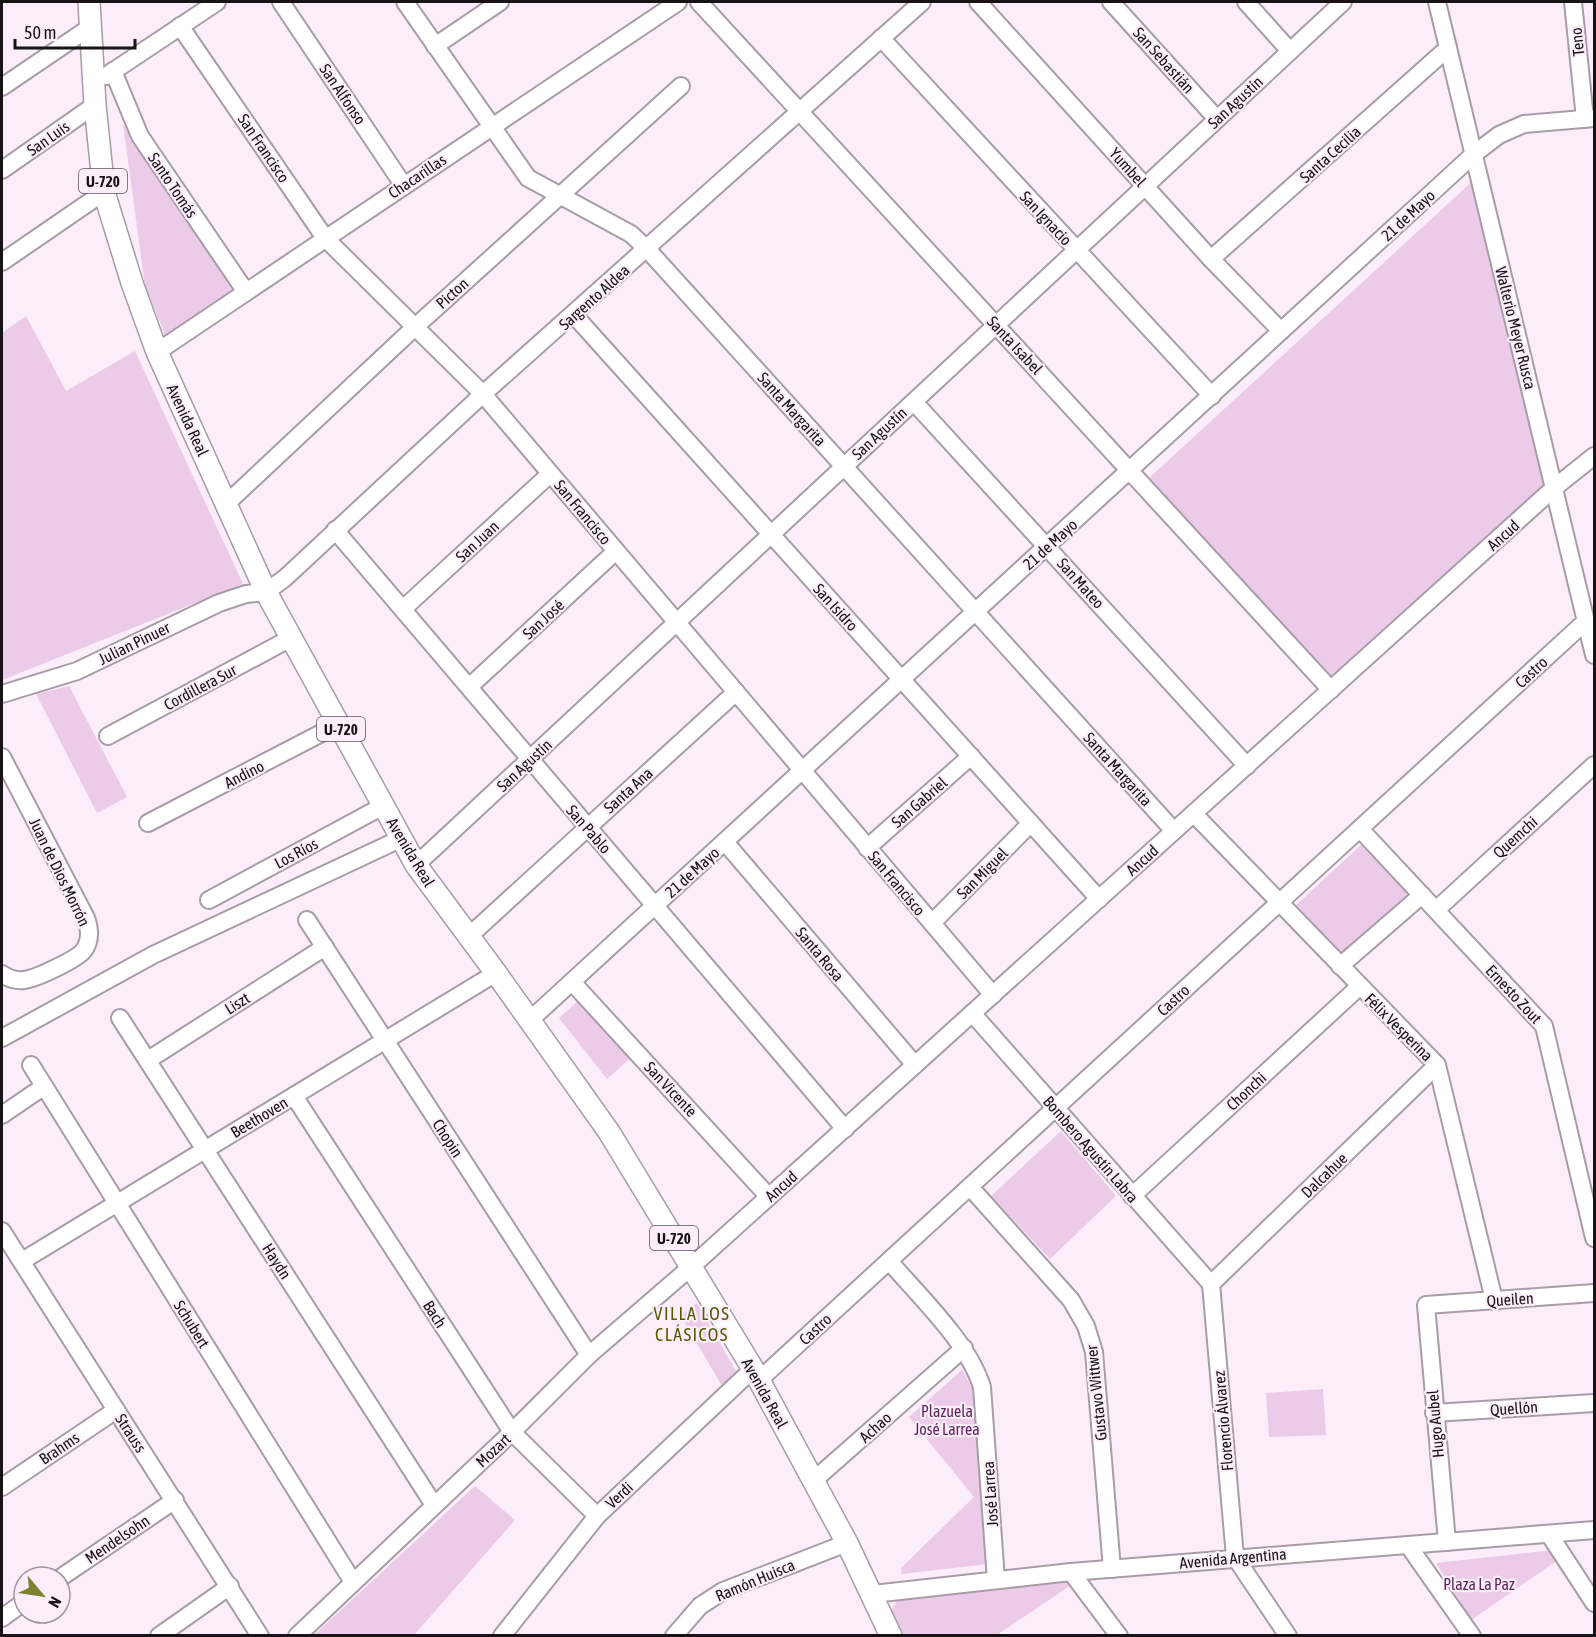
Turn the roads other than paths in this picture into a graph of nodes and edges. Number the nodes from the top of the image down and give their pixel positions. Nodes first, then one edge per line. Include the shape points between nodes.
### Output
1 (88, 2) edge
2 (217, 2) edge
3 (281, 2) edge
4 (405, 2) edge
5 (500, 2) edge
6 (678, 2) edge
7 (699, 2) edge
8 (922, 2) edge
9 (978, 2) edge
10 (1111, 2) edge
11 (1246, 2) edge
12 (1343, 2) edge
13 (1437, 2) edge
14 (1573, 2) edge
15 (180, 26) junction
16 (89, 28) junction
17 (881, 38) junction
18 (435, 46) junction
19 (1448, 48) junction
20 (1290, 51) junction
21 (113, 71) junction
22 (94, 84) junction
23 (681, 86) dead end
24 (2, 87) edge
25 (95, 105) junction
26 (801, 111) junction
27 (1217, 119) junction
28 (1590, 119) edge
29 (491, 127) junction
30 (1474, 154) junction
31 (2, 170) edge
32 (404, 186) junction
33 (1145, 186) junction
34 (104, 192) junction
35 (561, 195) junction
36 (325, 238) junction
37 (647, 249) junction
38 (1076, 250) junction
39 (1211, 259) junction
40 (2, 262) edge
41 (246, 292) junction
42 (574, 315) junction
43 (996, 325) junction
44 (415, 327) junction
45 (1281, 331) junction
46 (157, 352) junction
47 (483, 394) junction
48 (1212, 396) junction
49 (914, 402) junction
50 (1594, 456) edge
51 (844, 466) junction
52 (1131, 470) junction
53 (550, 474) junction
54 (1554, 488) junction
55 (226, 504) junction
56 (335, 530) junction
57 (771, 534) junction
58 (1047, 547) junction
59 (616, 551) junction
60 (267, 592) junction
61 (404, 609) junction
62 (976, 611) junction
63 (1586, 621) junction
64 (676, 622) junction
65 (291, 638) junction
66 (1594, 655) edge
67 (902, 680) junction
68 (469, 687) junction
69 (1331, 690) junction
70 (736, 692) junction
71 (2, 694) edge
72 (339, 724) junction
73 (108, 736) dead end
74 (971, 756) junction
75 (2, 757) edge
76 (530, 759) junction
77 (1594, 765) edge
78 (1246, 766) junction
79 (802, 771) junction
80 (383, 806) junction
81 (1194, 814) junction
82 (148, 823) dead end
83 (1031, 823) junction
84 (587, 827) junction
85 (1360, 829) junction
86 (1174, 831) junction
87 (400, 839) junction
88 (725, 842) junction
89 (867, 848) junction
90 (416, 866) junction
91 (1422, 895) junction
92 (1099, 899) junction
93 (209, 900) dead end
94 (1280, 902) junction
95 (656, 906) junction
96 (1436, 910) junction
97 (308, 920) dead end
98 (932, 923) junction
99 (468, 937) junction
100 (325, 947) junction
101 (1340, 966) junction
102 (496, 973) junction
103 (8, 977) edge
104 (572, 982) junction
105 (1360, 986) junction
106 (993, 995) junction
107 (972, 1013) junction
108 (120, 1018) dead end
109 (530, 1020) junction
110 (2, 1038) edge
111 (386, 1041) junction
112 (148, 1060) junction
113 (31, 1065) dead end
114 (915, 1065) junction
115 (1437, 1065) junction
116 (43, 1087) junction
117 (294, 1096) junction
118 (1055, 1108) junction
119 (2, 1115) edge
120 (845, 1128) junction
121 (206, 1150) junction
122 (970, 1187) junction
123 (1132, 1196) junction
124 (770, 1197) junction
125 (116, 1204) junction
126 (2, 1231) edge
127 (1594, 1238) edge
128 (22, 1261) junction
129 (889, 1261) junction
130 (691, 1267) junction
131 (1211, 1284) junction
132 (1594, 1293) edge
133 (1494, 1300) junction
134 (1426, 1305) joint
135 (964, 1348) junction
136 (589, 1355) junction
137 (756, 1374) junction
138 (1594, 1402) edge
139 (116, 1410) junction
140 (1434, 1413) junction
141 (512, 1432) junction
142 (813, 1481) junction
143 (2, 1487) edge
144 (175, 1500) junction
145 (434, 1505) junction
146 (597, 1516) junction
147 (1594, 1530) edge
148 (1549, 1534) junction
149 (1447, 1542) junction
150 (847, 1543) junction
151 (1408, 1545) junction
152 (1235, 1557) junction
153 (1112, 1569) junction
154 (72, 1570) edge
155 (1071, 1572) junction
156 (996, 1580) junction
157 (353, 1582) junction
158 (230, 1587) junction
159 (873, 1594) junction
160 (1594, 1603) edge
161 (680, 1632) edge
162 (159, 1635) edge
163 (260, 1635) edge
164 (297, 1635) edge
165 (502, 1635) edge
166 (891, 1635) edge
167 (1119, 1635) edge
168 (1288, 1635) edge
169 (1472, 1635) edge

1 - 16 main road, Avenida Real / U-720
2 - 15 street
3 - 32 street, San Alfonso
4 - 18 street, Santa Margarita
5 - 18 street
6 - 29 street, Chacarillas
7 - 26 street, Santa Isabel
8 - 17 street, Sargento Aldea
9 - 33 street, Yumbel
10 - 27 street, San Sebastián
11 - 20 street
12 - 20 street, San Agustín
13 - 19 street, Walterio Meyer Rusca
14 - 28 street, Teno
15 - 21 street
15 - 36 street, San Francisco
16 - 22 main road, Avenida Real / U-720
16 - 24 street
17 - 26 street, Sargento Aldea
17 - 38 street, San Ignacio
18 - 29 street, Santa Margarita
19 - 30 street, Walterio Meyer Rusca
19 - 39 street, Santa Cecilia
20 - 27 street, San Agustín
21 - 22 street
21 - 41 street, Santo Tomás via 140,136
22 - 25 main road, Avenida Real / U-720
23 - 35 street, Picton
25 - 31 street, San Luis
25 - 34 main road, Avenida Real / U-720
26 - 37 street, Sargento Aldea
26 - 43 street, Santa Isabel
27 - 33 street, San Agustín
28 - 30 street, 21 de Mayo via 1524,124 1499,135
29 - 32 street, Chacarillas
29 - 35 street, Santa Margarita via 528,178
30 - 45 street, 21 de Mayo
30 - 54 street, Walterio Meyer Rusca
32 - 36 street, Chacarillas
33 - 38 street, San Agustín
33 - 39 street, Yumbel
34 - 40 street
34 - 46 main road, Avenida Real / U-720
35 - 37 street, Santa Margarita via 631,234
35 - 44 street, Picton
36 - 41 street, Chacarillas
36 - 44 street, San Francisco
37 - 42 street, Sargento Aldea
37 - 51 street, Santa Margarita
38 - 43 street, San Agustín
38 - 48 street, San Ignacio
39 - 45 street, Yumbel
41 - 46 street, Chacarillas
42 - 47 street, Sargento Aldea
42 - 57 street, San Isidro
43 - 49 street, San Agustín
43 - 52 street, Santa Isabel
44 - 47 street, San Francisco
44 - 55 street, Picton
45 - 48 street, 21 de Mayo
46 - 55 main road, Avenida Real / U-720
47 - 53 street, San Francisco
47 - 56 street, Sargento Aldea
48 - 52 street, 21 de Mayo
49 - 51 street, San Agustín
49 - 58 street, San Mateo
50 - 54 street, Ancud
51 - 57 street, San Agustín
51 - 62 street, Santa Margarita
52 - 58 street, 21 de Mayo
52 - 69 street, Santa Isabel
53 - 59 street, San Francisco
53 - 61 street, San Juan
54 - 63 street, Walterio Meyer Rusca
54 - 69 street, Ancud
55 - 60 main road, Avenida Real / U-720
56 - 60 street, Sargento Aldea
56 - 61 street, San Pablo
57 - 64 street, San Agustín
57 - 67 street, San Isidro
58 - 62 street, 21 de Mayo
58 - 78 street, San Mateo
59 - 64 street, San Francisco
59 - 68 street, San José
60 - 65 main road, Avenida Real / U-720
60 - 71 street, Julian Pinuer via 219,603 76,672
61 - 68 street, San Pablo
62 - 67 street, 21 de Mayo
62 - 86 street, Santa Margarita
63 - 66 street, Walterio Meyer Rusca
63 - 85 street, Castro
64 - 70 street, San Francisco
64 - 76 street, San Agustín
65 - 72 main road, Avenida Real / U-720
65 - 73 street, Cordillera Sur
67 - 74 street, San Isidro
67 - 79 street, 21 de Mayo
68 - 76 street, San Pablo
69 - 78 street, Ancud
70 - 79 street, San Francisco
70 - 84 street, Santa Ana
72 - 80 main road, Avenida Real / U-720
72 - 82 street, Andino
74 - 83 street, San Isidro
74 - 89 street, San Gabriel
75 - 103 street, Juan de Dios Morrón via 86,918 89,931 81,954 35,977
76 - 84 street, San Pablo
76 - 90 street, San Agustín
77 - 96 street, Quemchi
78 - 81 street, Ancud
79 - 88 street, 21 de Mayo
79 - 89 street, San Francisco
80 - 87 main road, Avenida Real / U-720
80 - 93 street, Los Ríos
81 - 86 street, Ancud
81 - 94 street, Félix Vesperina
83 - 92 street, San Isidro
83 - 98 street, San Miguel
84 - 95 street, San Pablo
84 - 99 street, Santa Ana
85 - 91 street, Ernesto Zout
85 - 94 street, Castro
86 - 92 street, Ancud
87 - 90 main road, Avenida Real / U-720
87 - 110 street via 153,955
88 - 95 street, 21 de Mayo
88 - 114 street, Santa Rosa
89 - 98 street, San Francisco
90 - 99 main road, Avenida Real / U-720
91 - 96 street, Ernesto Zout
91 - 101 street
92 - 106 street, Ancud
94 - 101 street, Félix Vesperina
94 - 118 street, Castro
95 - 104 street, 21 de Mayo
95 - 120 street, San Pablo
96 - 127 street, Ernesto Zout via 1544,1026
97 - 100 street, Chopin
98 - 106 street, San Francisco
99 - 102 main road, Avenida Real / U-720
100 - 111 street, Chopin
100 - 112 street, Liszt
101 - 105 street, Félix Vesperina
102 - 109 main road, Avenida Real / U-720
102 - 111 street, Beethoven
104 - 109 street, 21 de Mayo
104 - 124 street, San Vicente
105 - 115 street, Félix Vesperina
105 - 123 street, Chonchi
106 - 107 street, Ancud
107 - 114 street, Ancud
107 - 118 street, Bombero Agustín Labra
108 - 112 street, Haydn
109 - 130 main road, Avenida Real / U-720 via 609,1132
111 - 117 street, Beethoven
111 - 136 street, Chopin
112 - 121 street, Haydn
113 - 116 street, Schubert
114 - 120 street, Ancud
115 - 131 street, Dalcahue
115 - 133 street, Félix Vesperina
116 - 119 street
116 - 125 street, Schubert
117 - 121 street, Beethoven
117 - 141 street, Bach
118 - 122 street, Castro
118 - 123 street, Bombero Agustín Labra
120 - 124 street, Ancud
121 - 125 street, Beethoven
121 - 145 street, Haydn
122 - 129 street, Castro
122 - 153 street, Gustavo Wittwer via 1071,1300 1086,1326 1094,1352
123 - 131 street, Bombero Agustín Labra
124 - 130 street, Ancud
125 - 128 street, Beethoven
125 - 157 street, Schubert
126 - 128 street, Strauss
128 - 139 street, Strauss
129 - 135 street, José Larrea
129 - 137 street, Castro
130 - 136 street, Mozart
130 - 137 main road, Avenida Real / U-720
131 - 152 street, Florencio Álvarez
132 - 133 street, Queilen
133 - 134 street, Queilen
134 - 140 street, Hugo Aubel
135 - 142 street, Achao
135 - 156 street, José Larrea via 982,1387
136 - 141 street, Mozart
137 - 142 main road, Avenida Real / U-720
137 - 146 street, Verdi
138 - 140 street, Quellón
139 - 143 street, Brahms
139 - 144 street, Strauss
140 - 149 street, Hugo Aubel
141 - 145 street, Mozart
141 - 146 street, Bach
142 - 150 main road, Avenida Real / U-720
144 - 154 street, Mendelsohn
144 - 158 street, Strauss
145 - 157 street, Mozart
146 - 165 street, Verdi
147 - 148 street, Avenida Argentina
148 - 149 street, Avenida Argentina
148 - 160 street
149 - 151 street, Avenida Argentina
150 - 159 main road, Avenida Real / U-720
150 - 161 street, Ramón Huisca via 723,1591 700,1606
151 - 152 street, Avenida Argentina
151 - 169 street
152 - 153 street, Avenida Argentina
152 - 168 street
153 - 155 street, Avenida Argentina
155 - 156 street, Avenida Argentina
155 - 167 street
156 - 159 street, Avenida Argentina
157 - 164 street, Mozart
158 - 162 street
158 - 163 street, Strauss
159 - 166 main road, Avenida Real / U-720

